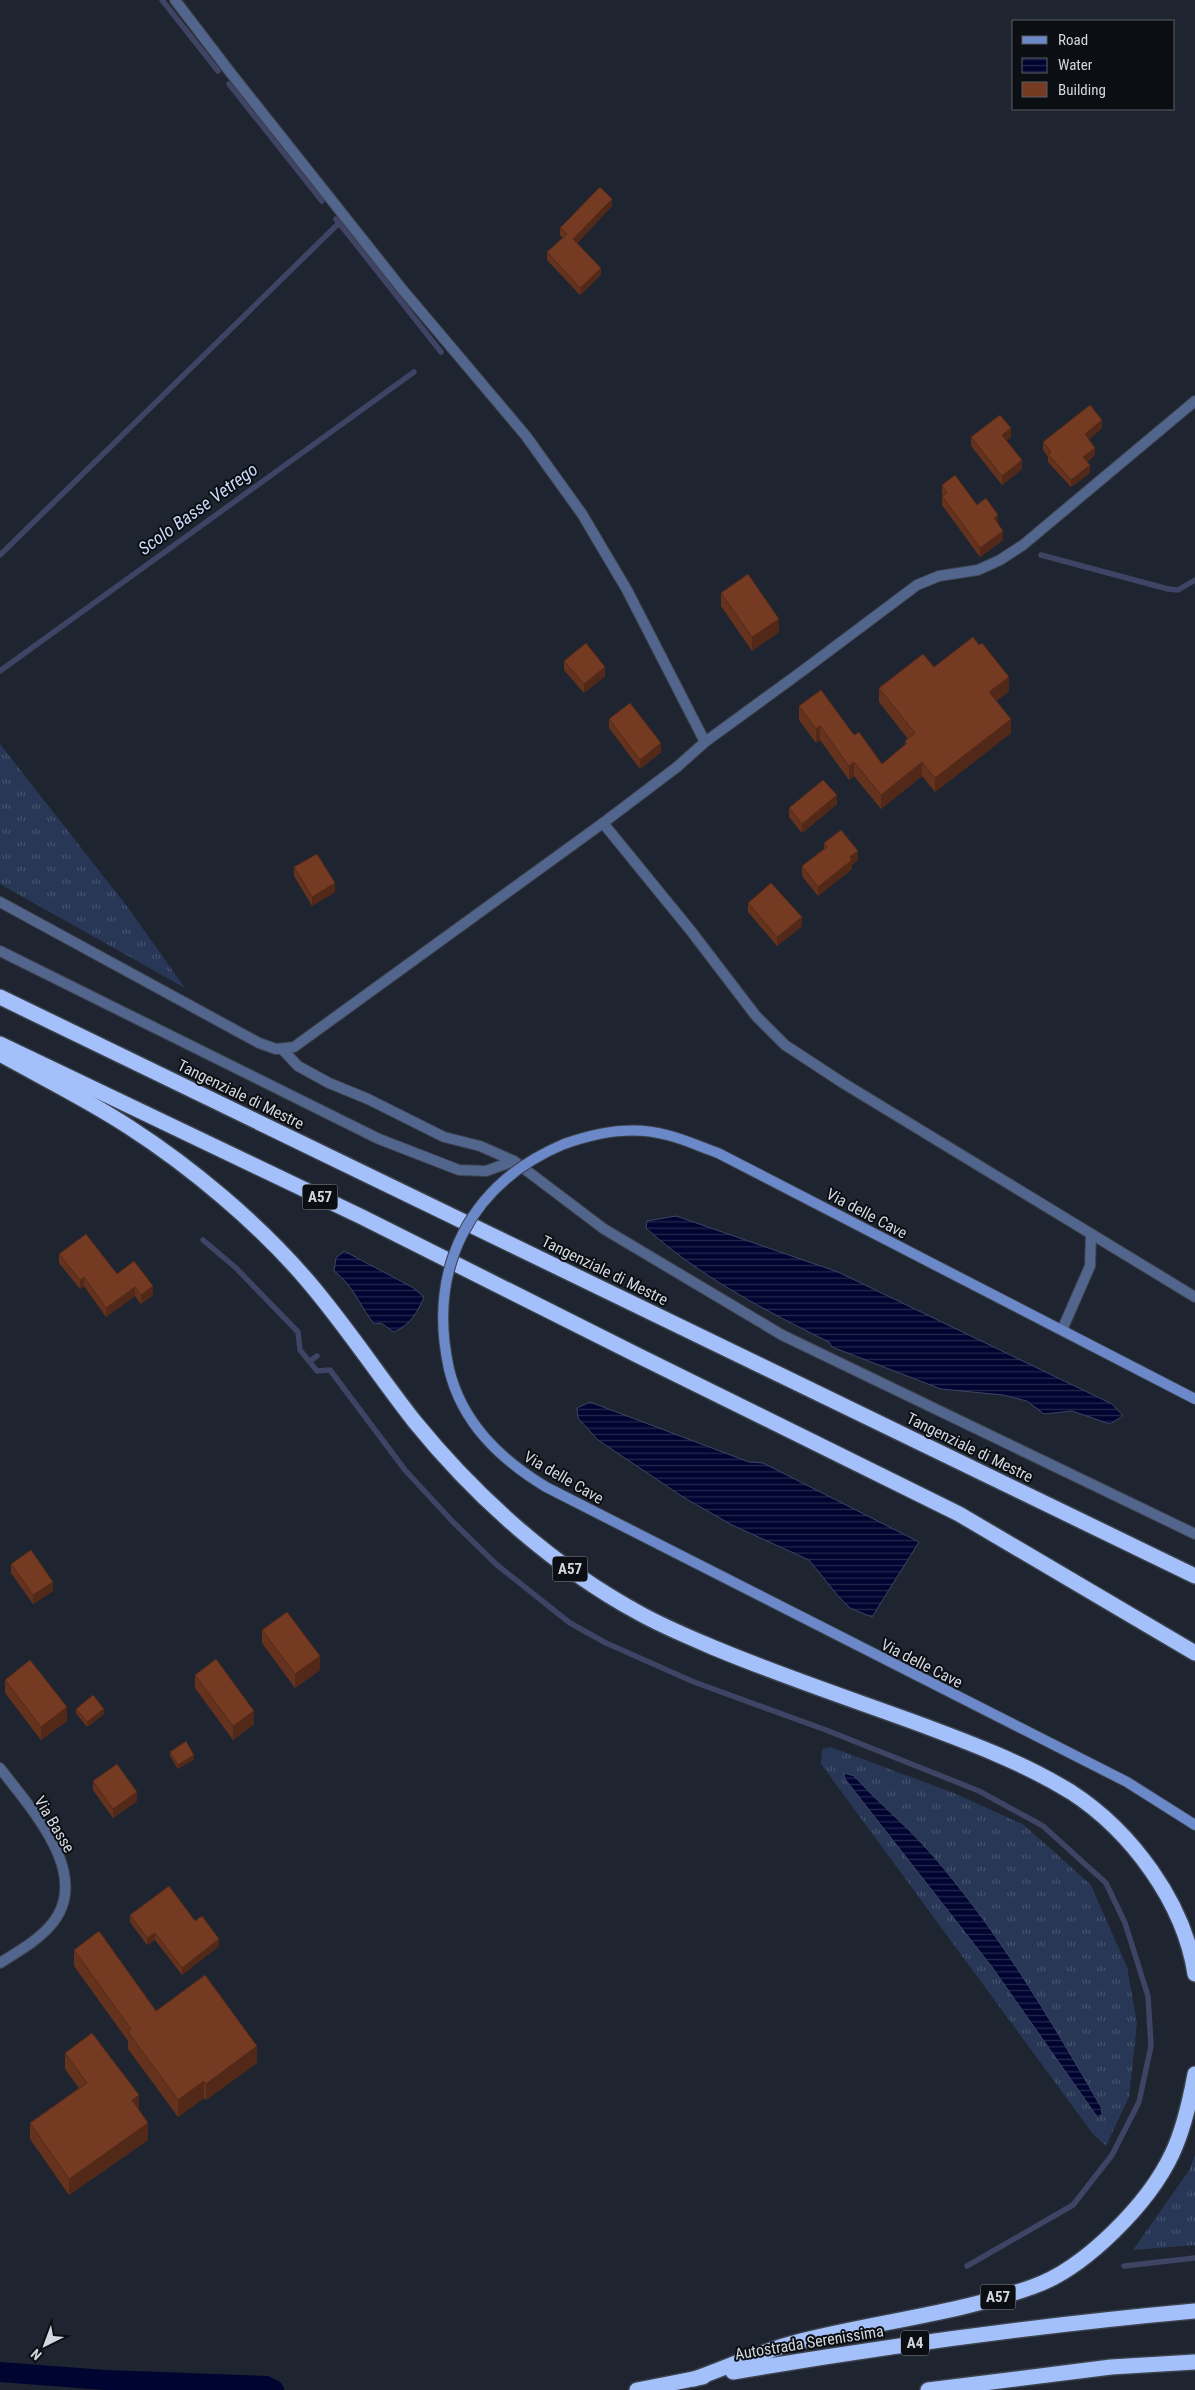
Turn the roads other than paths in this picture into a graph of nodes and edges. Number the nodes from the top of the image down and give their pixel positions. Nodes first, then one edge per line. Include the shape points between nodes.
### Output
1 (175, 0) edge
2 (1195, 400) edge
3 (705, 742) junction
4 (603, 823) junction
5 (0, 902) edge
6 (0, 950) edge
7 (0, 997) edge
8 (0, 1044) edge
9 (282, 1049) junction
10 (0, 1054) edge
11 (514, 1161) junction
12 (1090, 1235) junction
13 (1195, 1297) edge
14 (1062, 1330) junction
15 (1195, 1399) edge
16 (1195, 1534) edge
17 (1195, 1576) edge
18 (1195, 1653) edge
19 (0, 1768) edge
20 (1195, 1824) edge
21 (0, 1963) edge
22 (1195, 1974) edge
23 (1195, 2074) edge
24 (1195, 2311) edge
25 (1195, 2362) edge
26 (694, 2379) junction
27 (637, 2390) edge
28 (928, 2390) edge

1 - 3 street via 402,289 526,436 582,514 627,590
2 - 3 street via 1022,545 978,570 939,576 917,585
3 - 4 street
4 - 9 street via 299,1044
4 - 12 street via 756,1016 785,1045
5 - 9 street via 259,1043
6 - 11 street via 379,1139 459,1170 486,1171
7 - 17 highway, Tangenziale di Mestre / A57
8 - 18 highway, A57 via 362,1217 959,1514
9 - 11 street via 298,1066 329,1083 444,1137 480,1146
10 - 22 highway, A57 via 128,1126 210,1186 306,1279 418,1425 464,1476 521,1531 591,1584 640,1614 751,1663 986,1748 1072,1793 1096,1811 1136,1851 1158,1882 1174,1910
11 - 16 street via 604,1229 774,1331
12 - 13 street
12 - 14 street via 1090,1266
14 - 15 main road, Via delle Cave
14 - 20 main road, Via delle Cave, bridge via 718,1153 666,1134 634,1131 591,1134 546,1152 512,1173 484,1200 462,1234 448,1270 442,1330 449,1369 464,1409 480,1433 502,1456 539,1483 1127,1782
19 - 21 street, Via Basse via 57,1850 65,1871 66,1892 50,1926
23 - 26 highway, A57 via 1175,2146 1148,2191 1127,2219 1104,2241 1059,2273 1034,2287 928,2316 796,2342
24 - 26 highway, Autostrada Serenissima / A4 via 1072,2322 878,2347
25 - 28 highway via 1112,2367
26 - 27 highway, Autostrada Serenissima / A4

